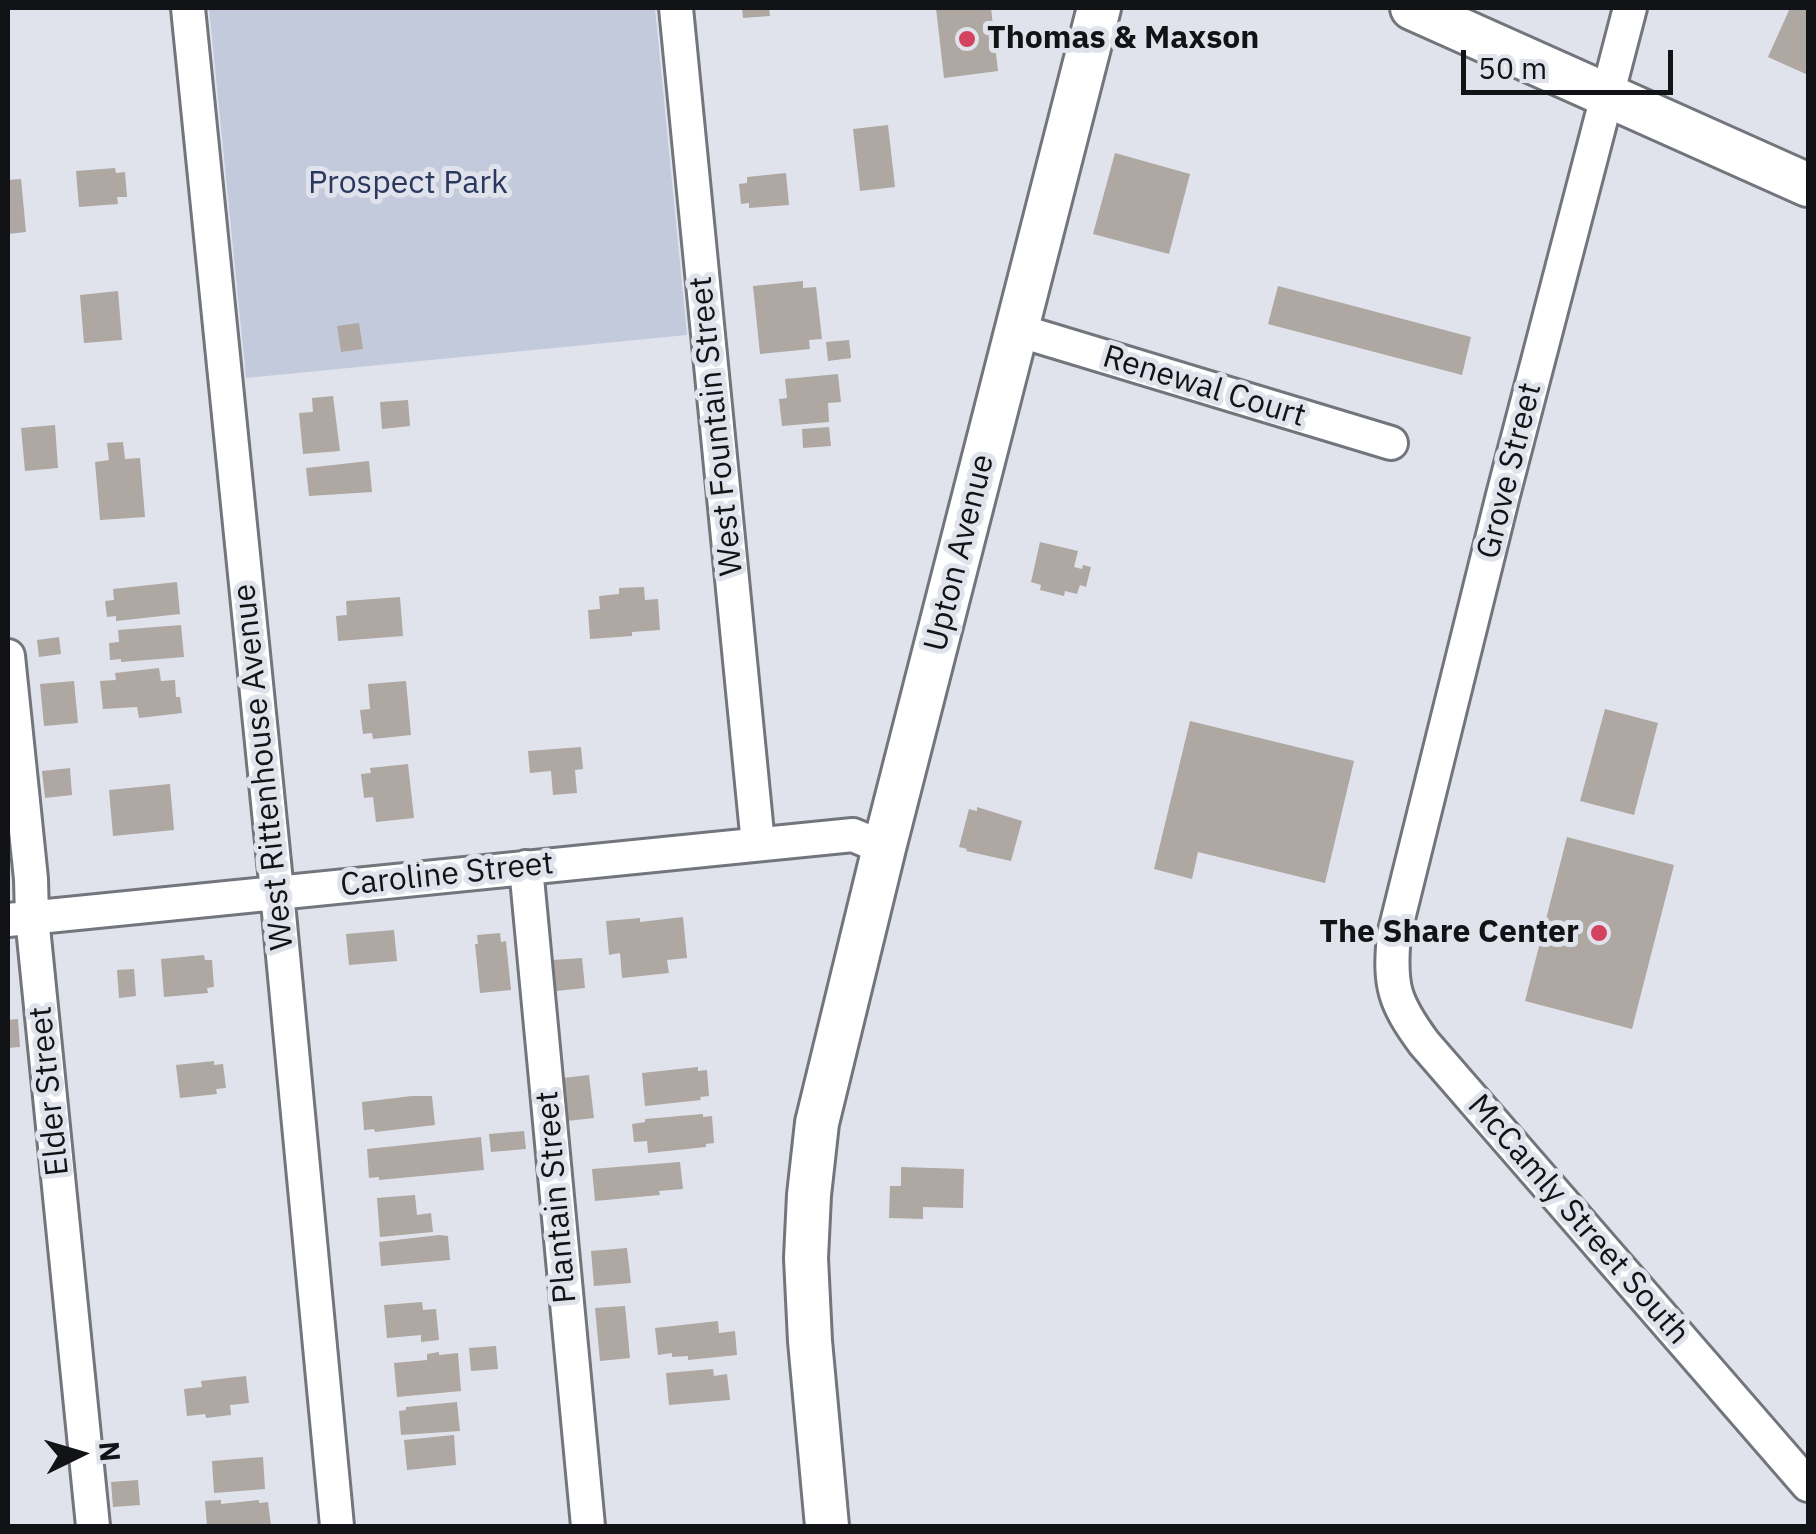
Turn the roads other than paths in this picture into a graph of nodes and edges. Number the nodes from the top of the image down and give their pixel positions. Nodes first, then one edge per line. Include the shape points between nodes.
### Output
1 (188, 8) edge
2 (676, 8) edge
3 (1099, 8) edge
4 (1412, 8) edge
5 (1630, 8) edge
6 (1608, 96) junction
7 (1808, 185) edge
8 (1017, 330) junction
9 (1392, 443) dead end
10 (8, 656) edge
11 (758, 844) junction
12 (884, 848) junction
13 (526, 867) junction
14 (277, 892) junction
15 (20, 918) edge
16 (1394, 935) joint
17 (1808, 1486) edge
18 (93, 1526) edge
19 (337, 1526) edge
20 (588, 1526) edge
21 (827, 1526) edge

1 - 14 street, West Rittenhouse Avenue
2 - 11 street, West Fountain Street
3 - 8 street, Upton Avenue
4 - 6 street
5 - 6 street, Grove Street
6 - 7 street
6 - 16 street, Grove Street
8 - 9 street, Renewal Court
8 - 12 street, Upton Avenue
10 - 15 street, Elder Street via 31,879
11 - 12 street, Caroline Street via 853,835
11 - 13 street, Caroline Street
12 - 21 street, Upton Avenue via 822,1098 811,1172 806,1258
13 - 14 street, Caroline Street
13 - 20 street, Plantain Street
14 - 15 street, Caroline Street
14 - 19 street, West Rittenhouse Avenue
15 - 18 street, Elder Street
16 - 17 street, McCamly Street South via 1394,987 1403,1015 1424,1043

